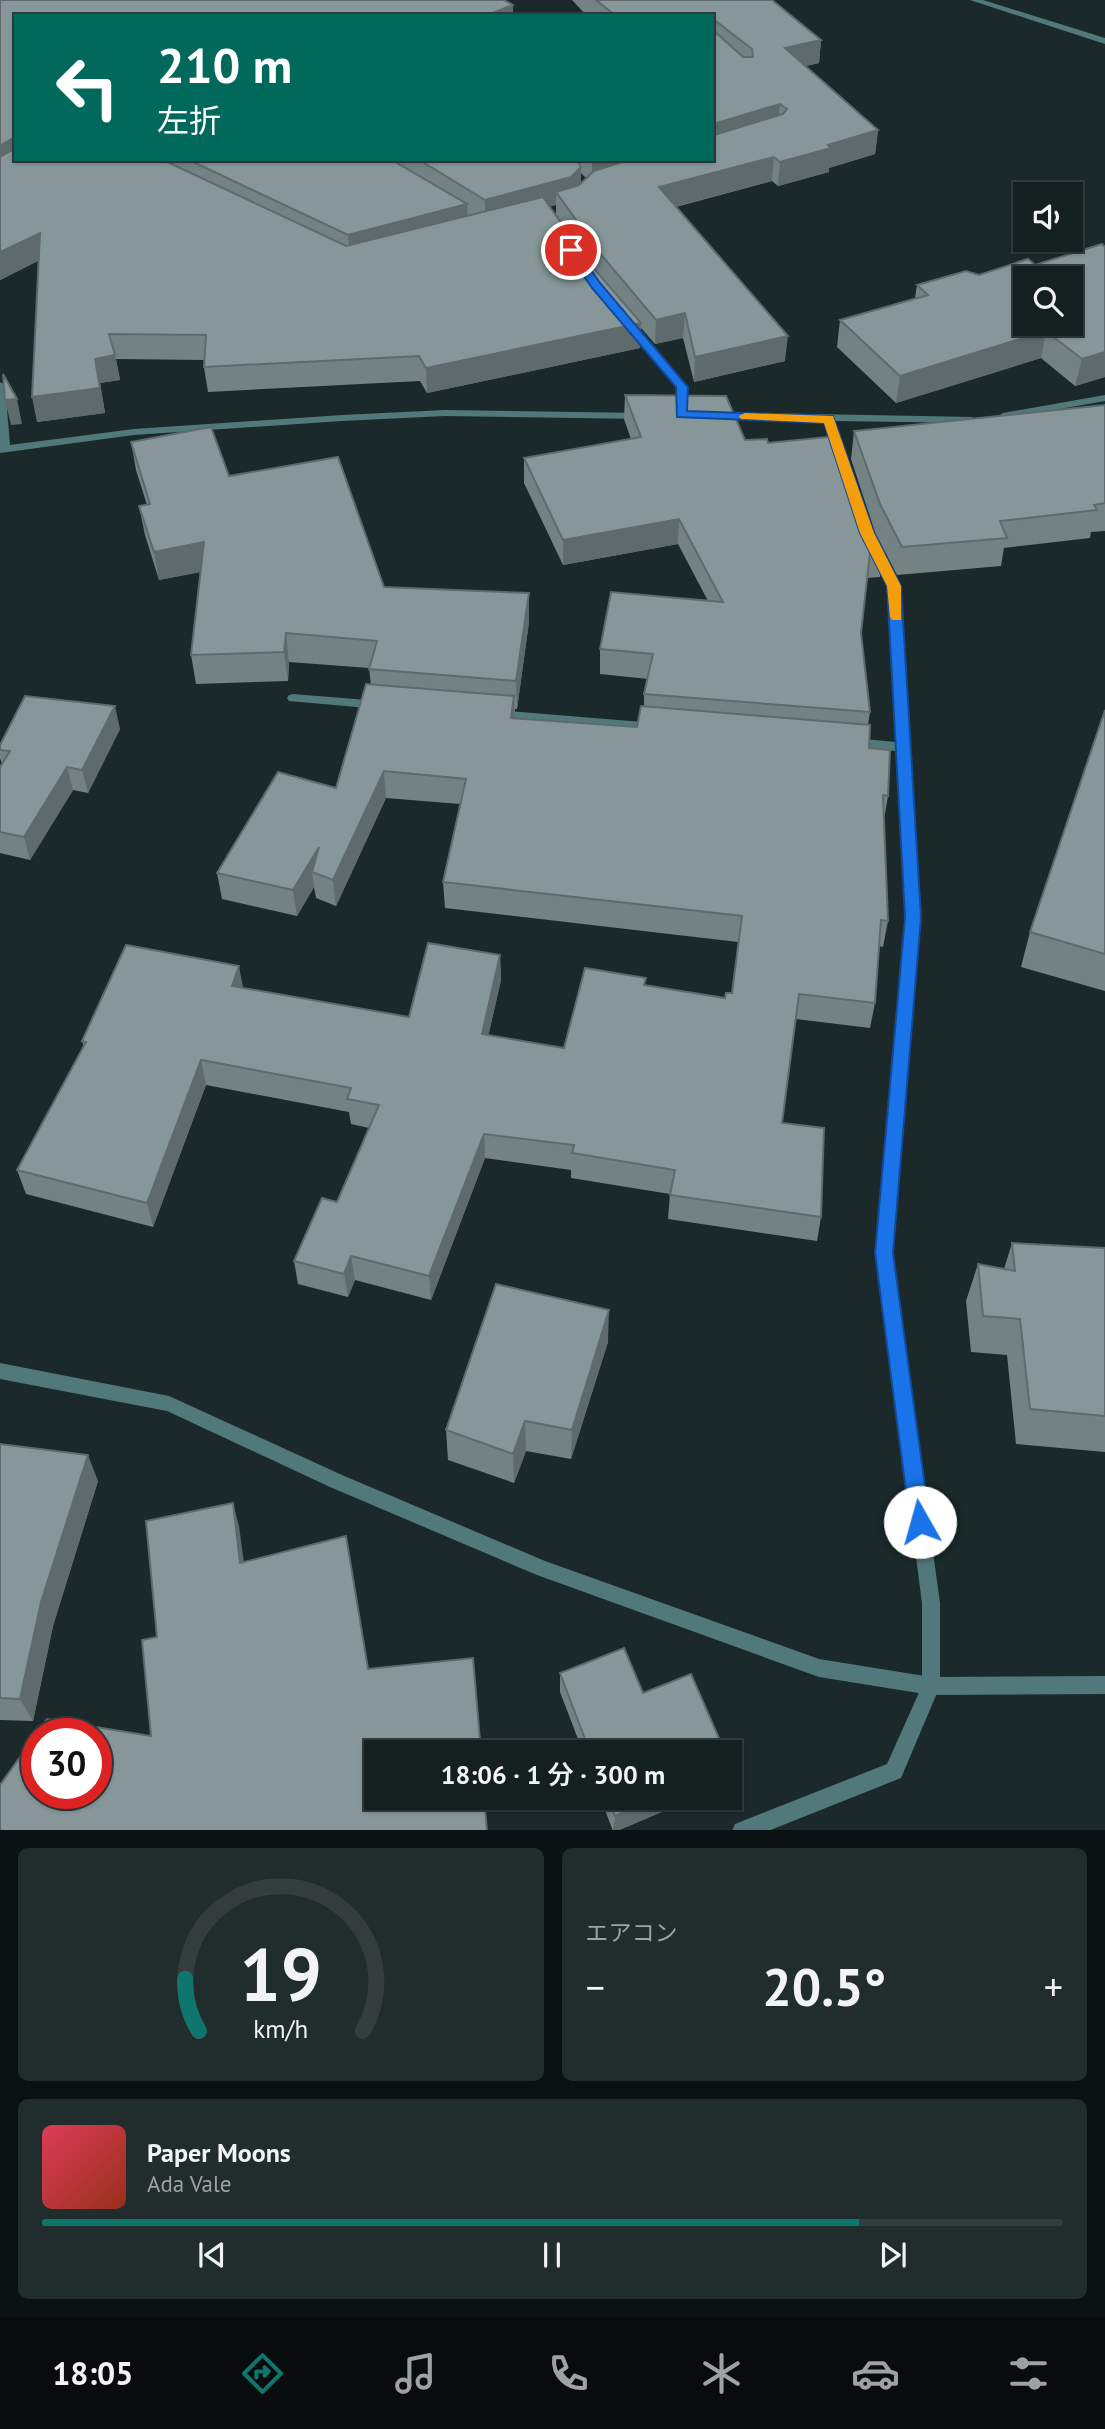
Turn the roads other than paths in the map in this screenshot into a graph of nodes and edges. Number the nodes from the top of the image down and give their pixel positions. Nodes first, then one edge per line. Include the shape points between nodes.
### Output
1 (974, 0) edge
2 (1105, 41) edge
3 (622, 316) edge
4 (0, 385) edge
5 (1105, 398) edge
6 (670, 415) junction
7 (694, 415) edge
8 (708, 415) edge
9 (994, 417) edge
10 (829, 419) junction
11 (982, 419) edge
12 (2, 450) edge
13 (846, 470) edge
14 (867, 533) edge
15 (293, 698) dead end
16 (390, 706) edge
17 (488, 713) edge
18 (668, 728) edge
19 (835, 741) edge
20 (904, 747) junction
21 (0, 1371) edge
22 (1105, 1685) edge
23 (931, 1686) junction
24 (741, 1830) edge

1 - 2 street
3 - 6 street via 682,387
4 - 12 street
5 - 9 street
6 - 7 street
6 - 12 street via 445,413 342,418 134,432
8 - 10 street
10 - 11 street
10 - 13 street
14 - 20 street via 894,586
15 - 16 street
17 - 18 street
19 - 20 street
20 - 23 street via 913,917 884,1253 931,1603
21 - 23 street via 169,1404 543,1569 819,1668
22 - 23 street
23 - 24 street via 894,1771

